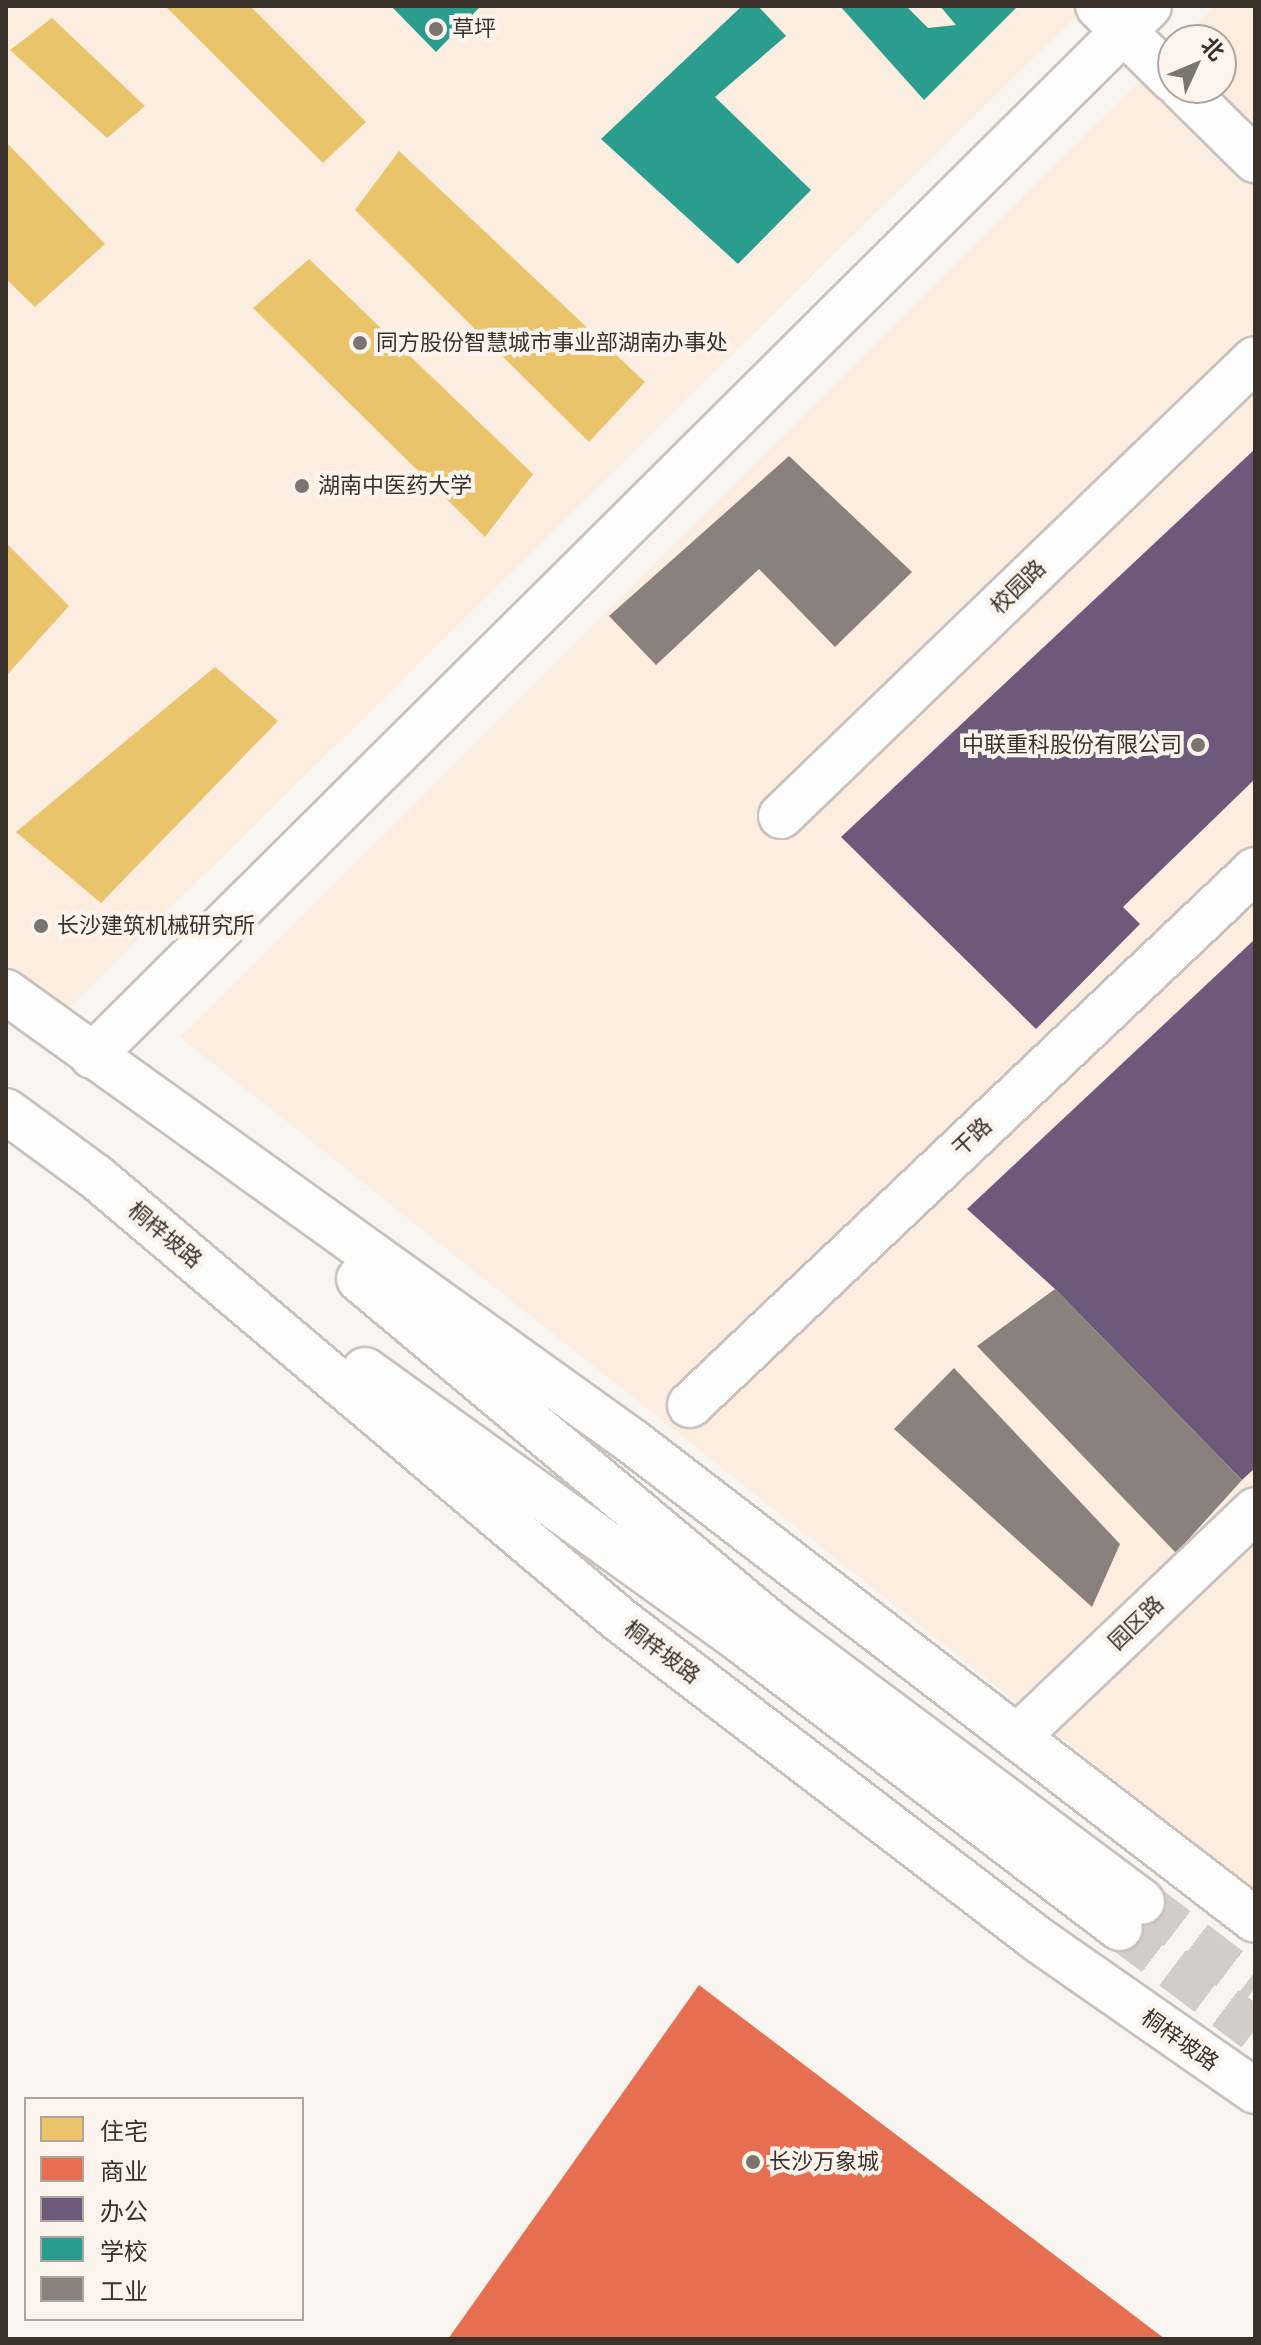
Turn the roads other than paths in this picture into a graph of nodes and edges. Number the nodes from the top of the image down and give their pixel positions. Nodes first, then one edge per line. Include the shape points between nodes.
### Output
1 (1123, 14) edge
2 (1157, 59) edge
3 (1198, 104) edge
4 (1255, 160) edge
5 (1255, 359) edge
6 (781, 816) dead end
7 (1255, 870) edge
8 (6, 992) edge
9 (92, 1056) junction
10 (6, 1111) edge
11 (96, 1177) junction
12 (690, 1405) dead end
13 (1255, 1510) edge
14 (1017, 1737) junction
15 (1255, 1920) edge
16 (1255, 2091) edge

1 - 2 main road
1 - 9 main road
3 - 4 main road
5 - 6 main road, 校园路
7 - 12 main road, 干路
8 - 9 main road, 桐梓坡路
9 - 11 main road, 桐梓坡路 via 776,1628 1131,1915
9 - 14 main road, 桐梓坡路 via 633,1442
10 - 11 main road, 桐梓坡路
11 - 16 main road, 桐梓坡路 via 620,1620 1040,1941
13 - 14 main road, 园区路
14 - 15 main road, 桐梓坡路

